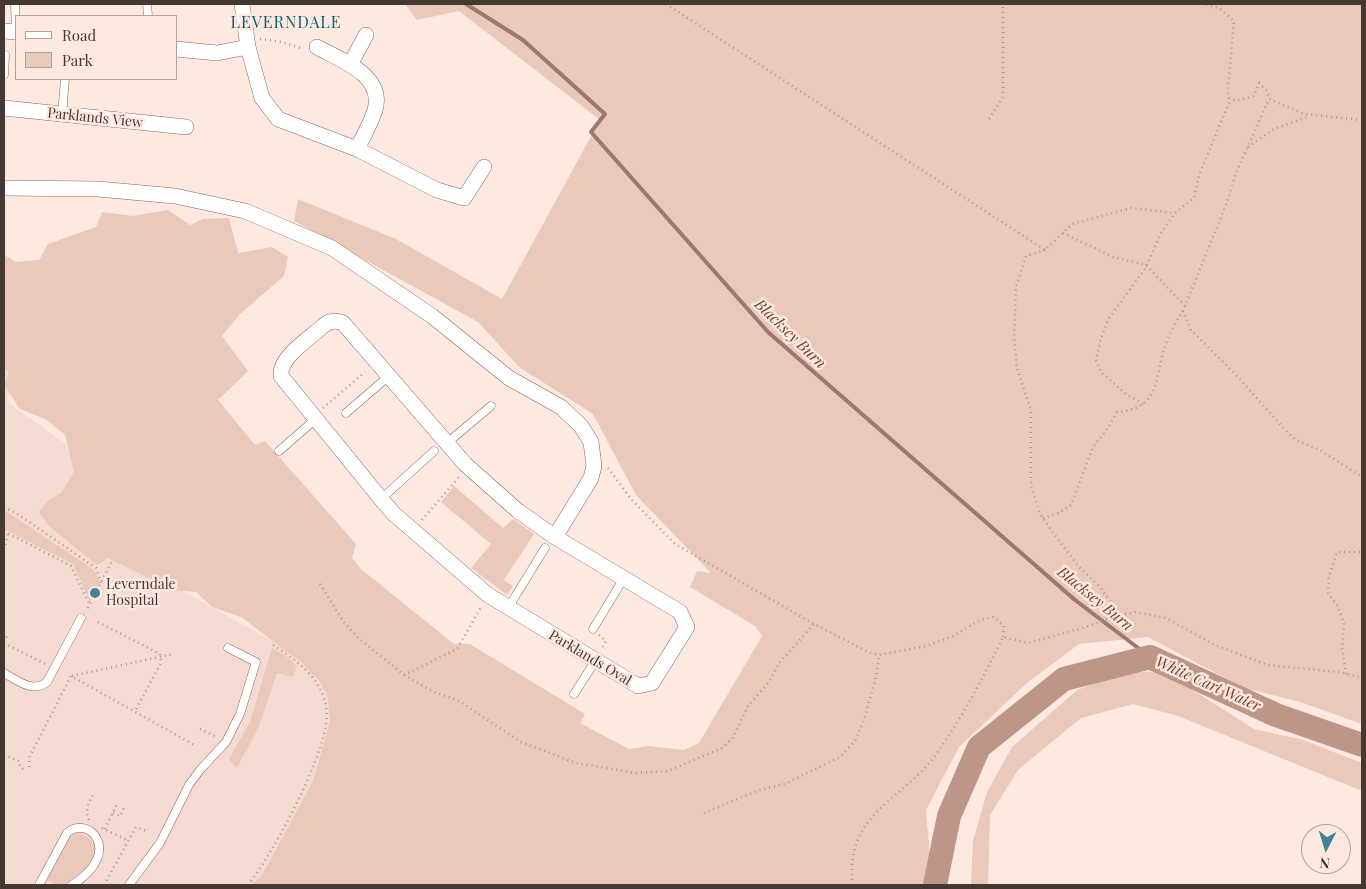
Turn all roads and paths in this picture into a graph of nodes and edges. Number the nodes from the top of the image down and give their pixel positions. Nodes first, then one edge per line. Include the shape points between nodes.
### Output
1 (242, 4) edge
2 (666, 4) edge
3 (1003, 4) edge
4 (1204, 4) edge
5 (366, 35) dead end
6 (247, 42) junction
7 (316, 47) joint
8 (178, 49) edge
9 (5, 55) dead end
10 (350, 65) junction
11 (4, 75) edge
12 (65, 80) edge
13 (1229, 98) junction
14 (1269, 99) junction
15 (4, 108) edge
16 (62, 115) junction
17 (1314, 116) junction
18 (989, 119) dead end
19 (1362, 120) edge
20 (186, 127) dead end
21 (1247, 147) junction
22 (357, 149) junction
23 (484, 167) dead end
24 (4, 188) edge
25 (1175, 213) junction
26 (1063, 233) junction
27 (1045, 250) junction
28 (1146, 265) junction
29 (1185, 306) junction
30 (1183, 311) junction
31 (390, 375) junction
32 (378, 386) junction
33 (1143, 404) junction
34 (491, 406) dead end
35 (346, 413) dead end
36 (316, 417) junction
37 (447, 443) junction
38 (279, 451) dead end
39 (434, 451) dead end
40 (594, 466) junction
41 (468, 467) junction
42 (1362, 477) edge
43 (381, 499) junction
44 (4, 507) edge
45 (1043, 518) junction
46 (413, 530) junction
47 (4, 531) edge
48 (8, 533) junction
49 (555, 537) junction
50 (5, 545) dead end
51 (545, 548) dead end
52 (1362, 552) edge
53 (112, 561) dead end
54 (624, 578) junction
55 (101, 583) junction
56 (320, 584) dead end
57 (488, 595) junction
58 (508, 608) junction
59 (1120, 614) junction
60 (81, 618) dead end
61 (98, 622) dead end
62 (814, 624) junction
63 (593, 630) joint
64 (8, 634) dead end
65 (1003, 637) junction
66 (4, 642) edge
67 (270, 643) dead end
68 (228, 648) dead end
69 (173, 654) dead end
70 (879, 655) junction
71 (160, 657) junction
72 (596, 660) junction
73 (48, 665) dead end
74 (4, 673) edge
75 (1346, 674) junction
76 (404, 675) junction
77 (71, 676) junction
78 (1362, 678) edge
79 (574, 694) dead end
80 (135, 712) junction
81 (196, 746) dead end
82 (4, 754) edge
83 (29, 767) dead end
84 (26, 772) dead end
85 (94, 792) dead end
86 (117, 804) dead end
87 (124, 808) dead end
88 (113, 813) junction
89 (704, 813) dead end
90 (90, 822) dead end
91 (97, 826) dead end
92 (104, 829) junction
93 (146, 831) dead end
94 (127, 840) junction
95 (39, 885) edge
96 (72, 885) edge
97 (104, 885) edge
98 (129, 885) edge
99 (248, 885) edge
100 (853, 885) edge

1 - 6 street
2 - 27 path
3 - 18 path via 1003,97
4 - 13 path via 1219,8 1234,22
5 - 10 street
6 - 7 path via 282,42 310,53
6 - 8 street via 217,54
6 - 22 street via 262,98 272,114 285,123
7 - 10 street
9 - 11 lane
10 - 22 street via 368,78 376,96 375,111
12 - 16 lane
13 - 14 path via 1235,102 1254,96 1259,84 1267,91
13 - 25 path via 1199,176 1194,198
14 - 17 path
14 - 21 path
15 - 16 street, Parklands View
16 - 20 street, Parklands View
17 - 19 path
17 - 21 path via 1274,129
21 - 29 path
22 - 23 street via 467,204
24 - 40 street via 175,196 245,211 332,248 432,316 510,378 561,407 581,426 591,442
25 - 26 path via 1131,208 1072,224
25 - 28 path
26 - 27 path
26 - 28 path via 1113,257
27 - 45 path via 1026,256 1016,286 1014,337 1017,368 1031,411 1031,486
28 - 29 path
28 - 33 path via 1109,318 1096,360 1101,372
29 - 30 path
30 - 33 path via 1166,342 1156,387
30 - 42 path via 1191,330 1287,432
31 - 32 lane
31 - 36 street, Parklands Oval via 343,323 329,322 280,368 285,382
31 - 37 street, Parklands Oval
32 - 35 lane
32 - 36 path via 364,370
33 - 45 path via 1132,411 1117,412 1092,447 1071,505 1059,514
34 - 37 lane
36 - 38 lane
36 - 43 street, Parklands Oval
37 - 41 street, Parklands Oval
39 - 43 lane
40 - 49 street via 591,478
40 - 62 path via 608,468 631,499 675,544
41 - 46 path
41 - 49 street, Parklands Oval via 518,511
43 - 46 street, Parklands Oval
44 - 55 path via 96,568
45 - 59 path via 1079,567 1099,586
46 - 57 street, Parklands Oval
47 - 48 path
48 - 50 path
48 - 55 path via 71,566 89,607
49 - 54 street, Parklands Oval
51 - 58 lane
52 - 75 path via 1337,552 1329,576 1328,593 1344,623 1342,648
53 - 55 path
54 - 63 lane
54 - 72 street, Parklands Oval via 680,612 686,627 652,683 646,686 638,686
56 - 76 path via 356,636
57 - 58 street, Parklands Oval
57 - 76 path via 457,649
58 - 72 street, Parklands Oval
59 - 65 path via 1028,643
59 - 75 path via 1135,612 1166,618 1213,644 1267,665
60 - 74 lane via 47,682 40,687 32,687
61 - 71 path via 160,654
62 - 70 path
62 - 76 path via 780,662 770,682 748,706 732,739 722,748 668,771 636,773 576,763 521,742 459,701
63 - 72 path via 606,641
64 - 66 path
65 - 70 path via 1004,626 994,618 980,620 953,636 926,646
65 - 100 path via 974,697 935,755 865,824 853,854
66 - 73 path
67 - 99 path via 314,679 325,702 327,720 298,798 259,871
68 - 98 lane via 256,662 240,714 226,742 189,785 160,842
69 - 71 path
70 - 89 path via 864,720 855,741 840,757 787,784 757,791
71 - 77 path
71 - 80 path via 161,663
72 - 79 lane
75 - 78 path
77 - 80 path
77 - 83 path via 29,758
80 - 81 path
82 - 84 path via 19,761
85 - 90 path via 86,815
86 - 88 path
87 - 88 path via 120,816
88 - 92 path
91 - 92 path
92 - 94 path
93 - 94 path via 136,827
94 - 97 path
95 - 96 lane via 67,833 71,829 82,828 98,838 100,855 93,870

